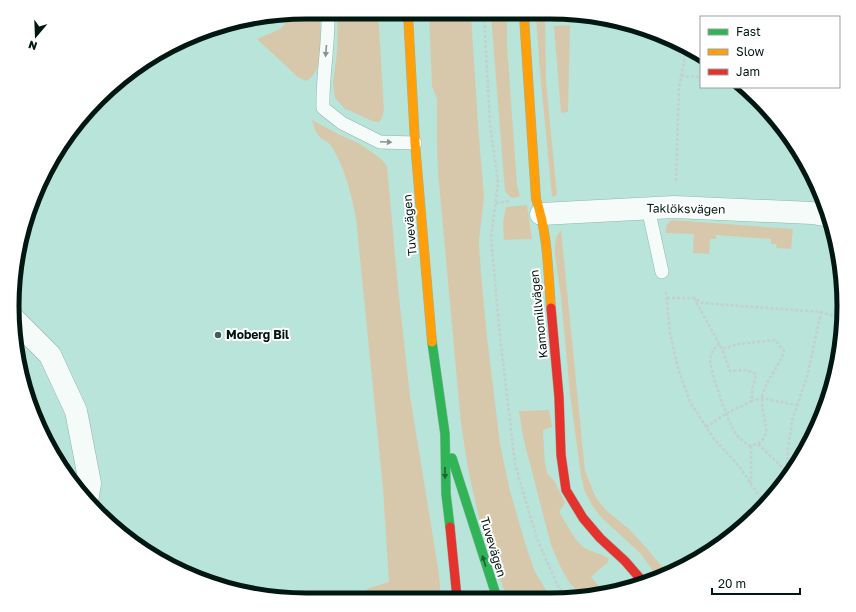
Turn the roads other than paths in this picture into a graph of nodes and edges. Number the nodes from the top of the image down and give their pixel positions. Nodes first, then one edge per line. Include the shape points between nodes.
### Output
1 (328, 19) edge
2 (408, 19) edge
3 (524, 19) edge
4 (415, 143) junction
5 (648, 208) junction
6 (541, 214) junction
7 (822, 215) edge
8 (662, 272) road end
9 (20, 325) edge
10 (445, 434) junction
11 (88, 493) edge
12 (640, 579) edge
13 (456, 593) edge
14 (494, 593) edge

1 -> 4 lane via 322,90 323,108 342,124 380,142
2 - 4 main road, Tuvevägen
3 - 6 main road, Kamomillvägen via 536,199
4 - 10 main road, Tuvevägen via 432,345
5 - 6 street, Taklöksvägen
5 - 7 street, Taklöksvägen via 674,207
5 - 8 lane
6 - 12 main road, Kamomillvägen via 566,490 583,518
9 - 11 street via 50,355 76,411 90,483
10 -> 13 main road, Tuvevägen via 446,494
14 -> 10 main road, Tuvevägen

